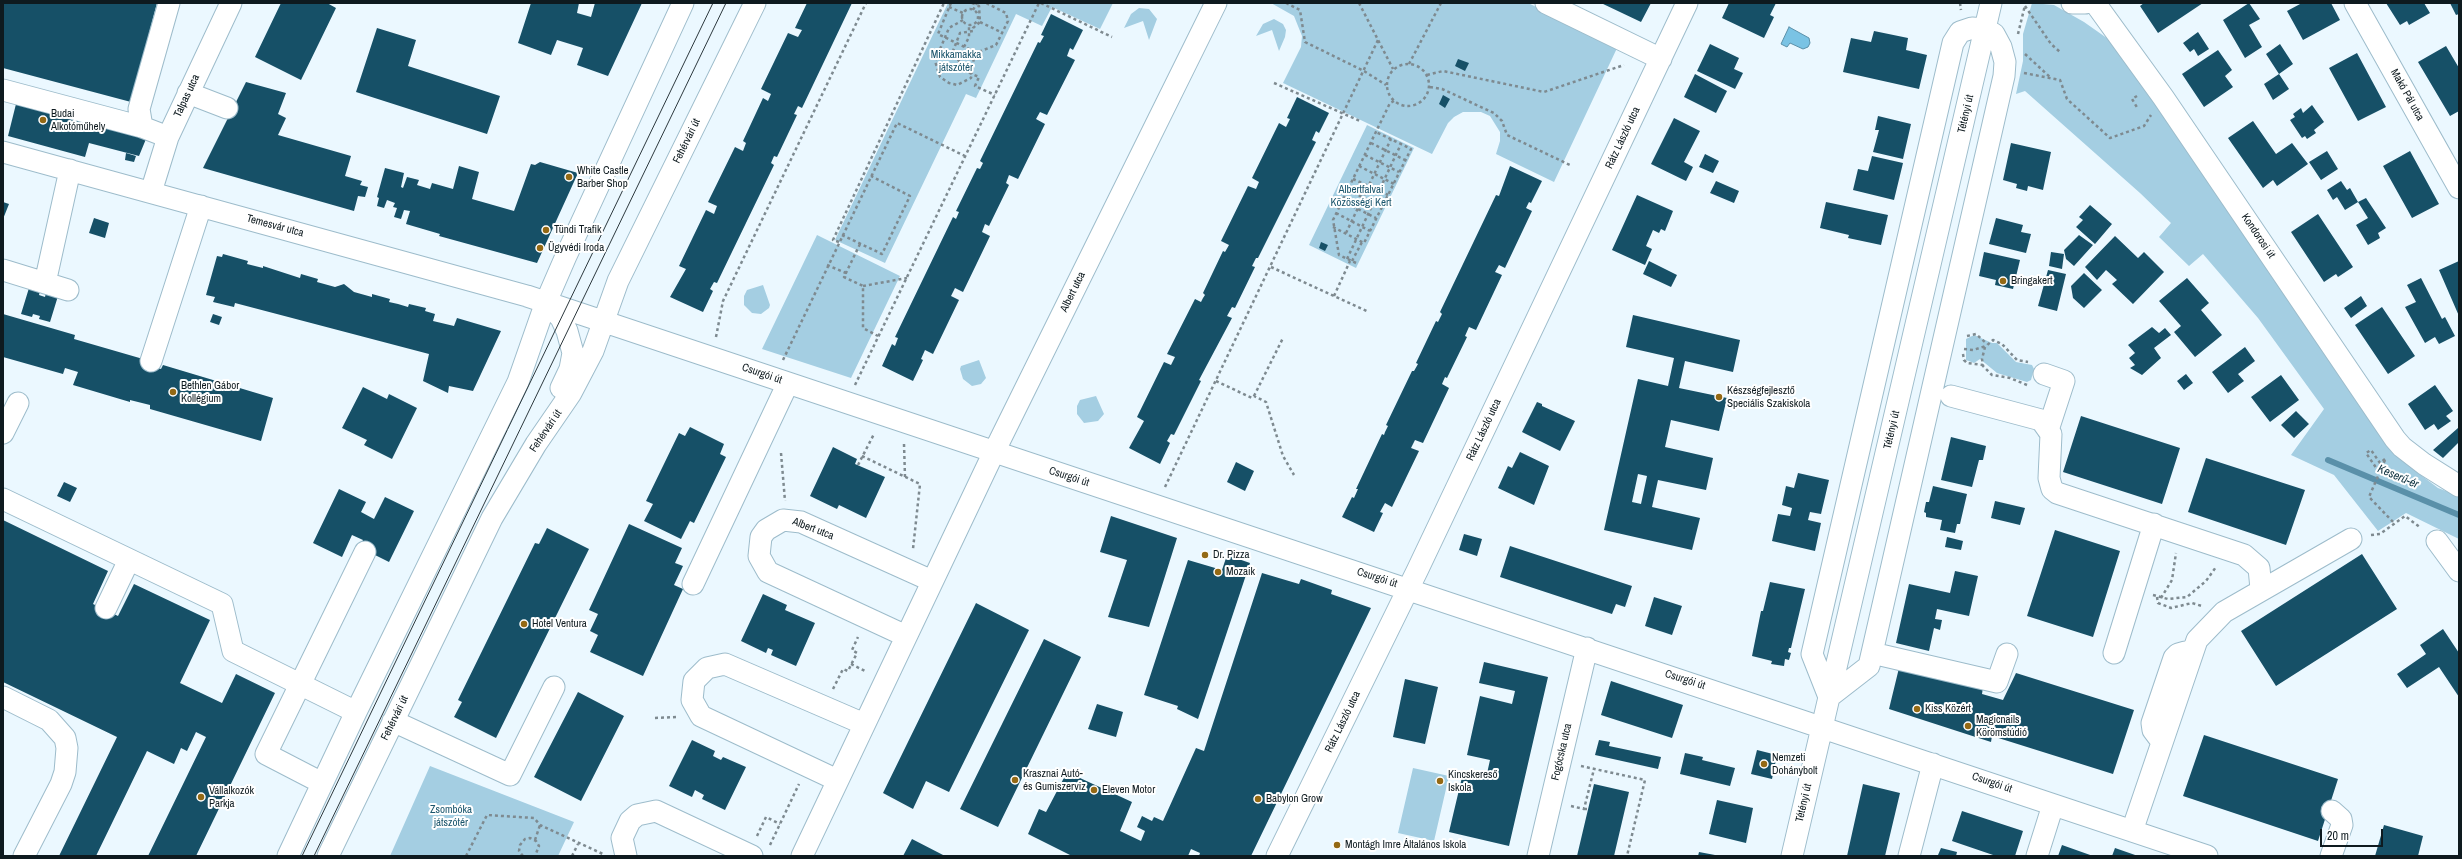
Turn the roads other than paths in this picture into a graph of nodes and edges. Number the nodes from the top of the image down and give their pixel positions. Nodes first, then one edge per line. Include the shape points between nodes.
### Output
1 (169, 3) edge
2 (231, 3) edge
3 (682, 3) edge
4 (755, 3) edge
5 (1216, 3) edge
6 (1546, 3) edge
7 (1687, 3) edge
8 (1991, 3) edge
9 (2072, 3) edge
10 (2086, 3) edge
11 (2095, 3) edge
12 (2355, 3) edge
13 (1986, 29) junction
14 (1659, 63) junction
15 (3, 90) edge
16 (188, 93) junction
17 (227, 108) dead end
18 (142, 127) junction
19 (168, 137) junction
20 (3, 152) edge
21 (70, 170) junction
22 (2459, 188) edge
23 (151, 192) junction
24 (201, 206) junction
25 (3, 270) edge
26 (45, 283) junction
27 (68, 290) dead end
28 (546, 302) junction
29 (604, 321) junction
30 (152, 360) dead end
31 (2038, 369) road end
32 (781, 381) junction
33 (1951, 396) dead end
34 (18, 403) dead end
35 (2048, 430) junction
36 (3, 433) edge
37 (536, 444) junction
38 (994, 452) junction
39 (2459, 486) edge
40 (3, 500) edge
41 (2154, 524) junction
42 (2351, 539) dead end
43 (2436, 541) road end
44 (364, 552) dead end
45 (129, 560) junction
46 (2459, 571) edge
47 (932, 581) junction
48 (693, 584) dead end
49 (1408, 589) junction
50 (2261, 589) junction
51 (106, 608) dead end
52 (906, 636) junction
53 (1587, 648) junction
54 (2114, 652) dead end
55 (2185, 652) dead end
56 (1872, 653) junction
57 (2007, 654) dead end
58 (299, 684) junction
59 (554, 687) dead end
60 (3, 697) edge
61 (1829, 697) junction
62 (356, 712) junction
63 (393, 721) junction
64 (864, 724) junction
65 (1822, 727) junction
66 (2162, 742) junction
67 (1933, 764) junction
68 (837, 780) junction
69 (322, 783) junction
70 (2053, 805) junction
71 (2332, 811) dead end
72 (2132, 831) junction
73 (756, 853) edge
74 (24, 856) edge
75 (288, 856) edge
76 (328, 856) edge
77 (626, 856) edge
78 (802, 856) edge
79 (1277, 856) edge
80 (1538, 856) edge
81 (1792, 856) edge
82 (1909, 856) edge
83 (2037, 856) edge
84 (2207, 856) edge
85 (2332, 856) edge

1 - 18 street via 139,109
2 - 16 street, Talpas utca
3 - 28 street
4 - 29 street, Fehérvári út via 618,281
5 - 38 street, Albert utca
6 - 14 street
7 - 14 street, Rátz László utca
8 - 13 street, Tétényi út
9 - 10 street
11 - 39 street, Kondorosi út via 2163,97 2395,439 2424,464
12 - 22 street, Makó Pál utca
13 - 56 street via 1994,34 2001,47 2005,62 2004,76
13 - 61 street, Tétényi út
13 - 61 street via 1972,28 1960,32 1950,59 1812,654
14 - 49 street, Rátz László utca
15 - 18 street
16 - 17 street
16 - 19 street, Talpas utca
18 - 19 street
19 - 23 street, Talpas utca
20 - 21 street, Temesvár utca
21 - 23 street, Temesvár utca
21 - 26 street
23 - 24 street, Temesvár utca
24 - 28 street, Temesvár utca
24 - 30 street
25 - 26 street
26 - 27 street
28 - 29 street, Csurgói út
28 - 37 street via 561,318 572,353 570,369
28 - 62 street via 518,382
29 - 32 street, Csurgói út
29 - 37 street, Fehérvári út via 572,393
31 - 35 street via 2064,381
32 - 38 street, Csurgói út
32 - 48 street
33 - 35 street via 2041,420
34 - 36 street
35 - 41 street via 2051,452 2049,478 2052,489 2064,496
37 - 63 street, Fehérvári út via 492,518
38 - 47 street, Albert utca
38 - 49 street, Csurgói út
40 - 45 street
41 - 50 street via 2253,561 2259,568
41 - 54 street
42 - 50 street
43 - 46 street
44 - 58 street
45 - 51 street
45 - 58 street via 222,604 233,651
47 - 52 street, Albert utca
47 - 52 street, Albert utca via 801,522 787,520 774,524 761,537 759,556 765,569 776,578
49 - 53 street, Csurgói út
49 - 79 street, Rátz László utca
50 - 66 street via 2218,618 2197,640
52 - 64 street, Albert utca
53 - 65 street, Csurgói út
53 - 80 street, Fogócska utca
55 - 66 street via 2174,658 2152,723 2153,730
56 - 57 street via 1997,682
56 - 61 street via 1869,666
58 - 62 street
58 - 69 street via 266,754
59 - 63 street via 510,774
60 - 74 street via 49,720 65,738 67,748 67,761 60,784
61 - 65 street, Tétényi út
62 - 69 street
63 - 76 street, Fehérvári út
64 - 68 street, Albert utca
64 - 68 street via 725,664 707,668 694,681 692,700 701,716
65 - 67 street, Csurgói út
65 - 81 street, Tétényi út
66 - 72 street
67 - 70 street, Csurgói út
67 - 82 street
68 - 78 street, Albert utca
69 - 75 street
70 - 72 street, Csurgói út
70 - 83 street
71 - 85 street via 2341,819 2342,825
72 - 84 street, Csurgói út
73 - 77 street via 656,811 637,815 627,825 622,838

